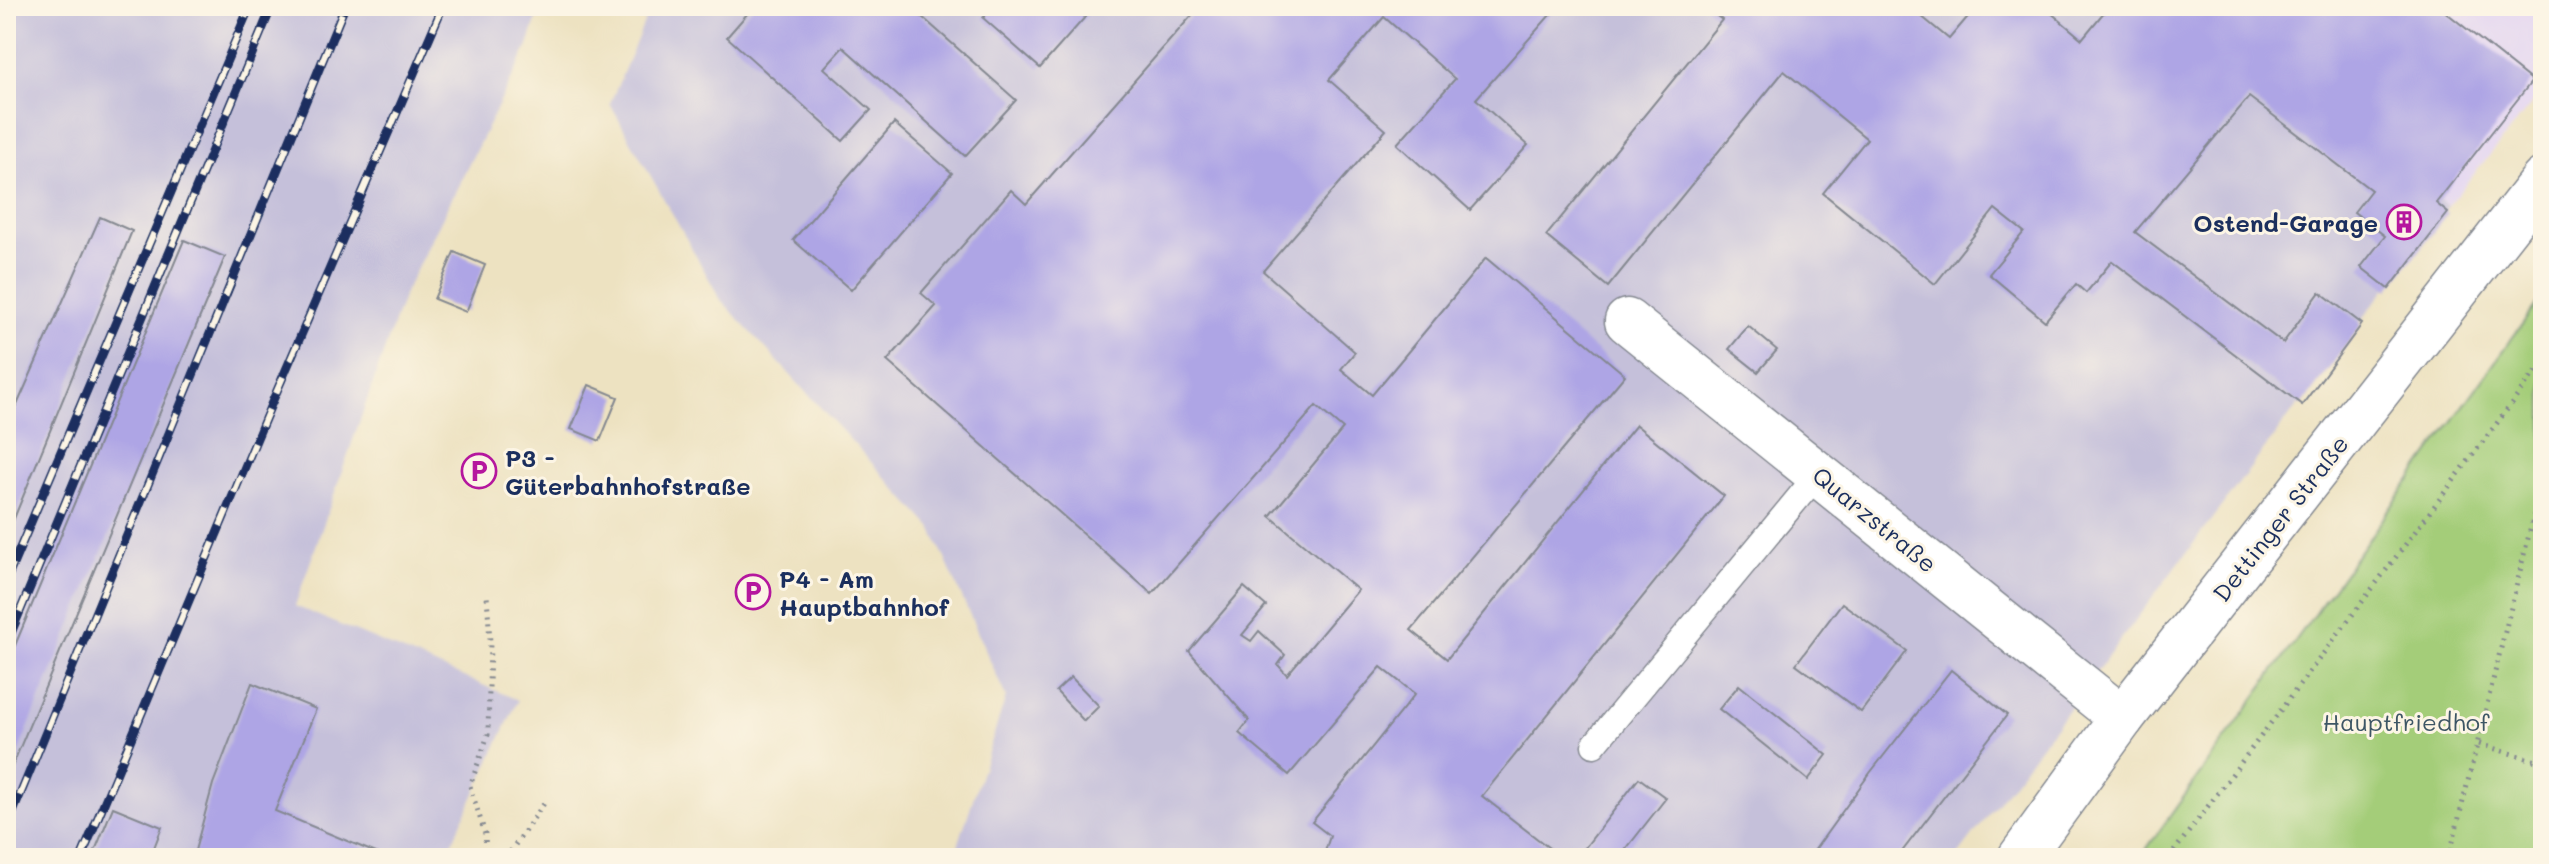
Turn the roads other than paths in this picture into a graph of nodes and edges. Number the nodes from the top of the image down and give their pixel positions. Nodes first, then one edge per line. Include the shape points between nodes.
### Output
1 (2543, 180) edge
2 (1627, 321) dead end
3 (1818, 474) junction
4 (2122, 718) junction
5 (1594, 745) dead end
6 (2020, 858) edge

1 - 4 street, Dettinger Straße
2 - 3 street, Quarzstraße
3 - 4 street, Quarzstraße
3 - 5 lane
4 - 6 street, Dettinger Straße

